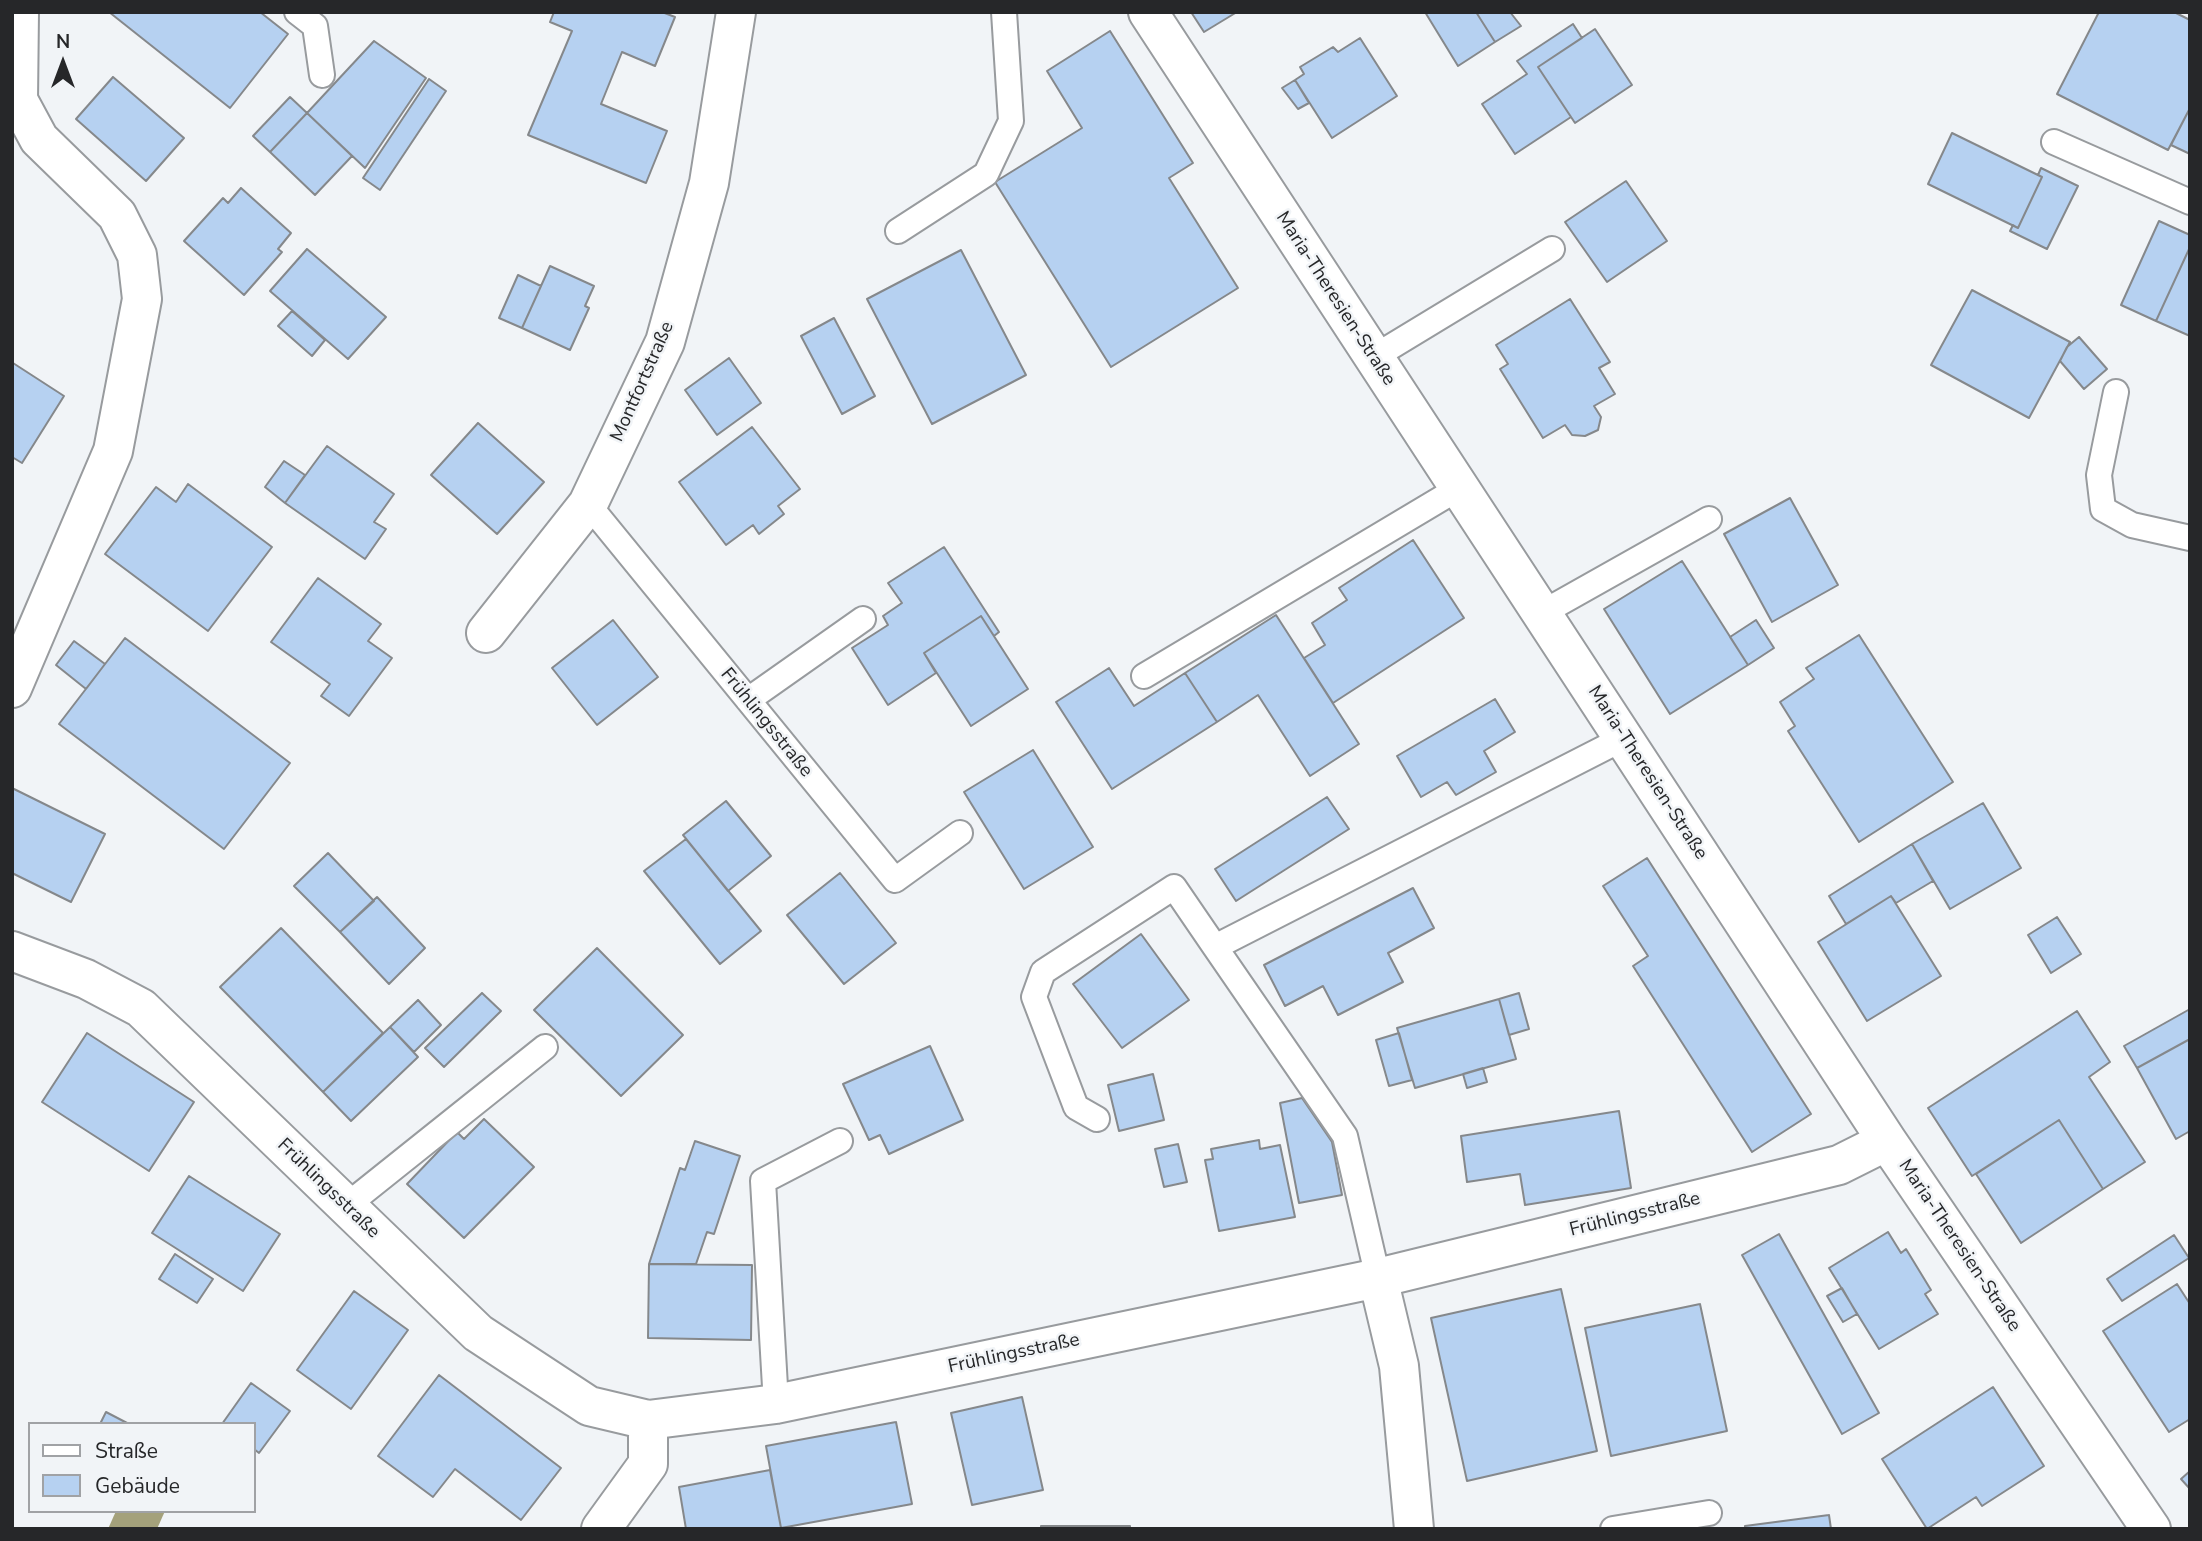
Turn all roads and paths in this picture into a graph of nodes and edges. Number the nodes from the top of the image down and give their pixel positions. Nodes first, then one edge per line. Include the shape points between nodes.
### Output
1 (19, 12) edge
2 (297, 12) edge
3 (736, 12) edge
4 (1004, 12) edge
5 (1148, 12) edge
6 (322, 75) dead end
7 (2054, 142) dead end
8 (2190, 202) edge
9 (898, 231) dead end
10 (1552, 249) dead end
11 (1374, 358) junction
12 (2116, 392) dead end
13 (1460, 488) junction
14 (587, 504) junction
15 (1709, 519) dead end
16 (2190, 538) edge
17 (1542, 613) junction
18 (863, 619) dead end
19 (486, 633) dead end
20 (1144, 676) dead end
21 (12, 688) edge
22 (748, 700) junction
23 (1624, 738) junction
24 (960, 833) dead end
25 (1215, 947) junction
26 (12, 951) edge
27 (545, 1047) dead end
28 (1097, 1119) dead end
29 (839, 1141) dead end
30 (1887, 1141) junction
31 (346, 1206) junction
32 (1378, 1278) junction
33 (776, 1404) junction
34 (648, 1420) junction
35 (1709, 1513) dead end
36 (601, 1529) edge
37 (1414, 1529) edge
38 (1613, 1529) edge
39 (2151, 1529) edge

1 - 21 street via 18,100 39,139 117,215 136,255 142,299 113,451
2 - 6 lane via 315,26
3 - 14 street, Montfortstraße via 709,183 665,342
4 - 9 lane via 1011,121 986,174
5 - 11 street, Maria-Theresien-Straße
7 - 8 lane
10 - 11 lane
11 - 13 street, Maria-Theresien-Straße
12 - 16 lane via 2099,475 2103,509 2132,525
13 - 17 street, Maria-Theresien-Straße
13 - 20 lane
14 - 19 street, Montfortstraße
14 - 22 lane, Frühlingsstraße
15 - 17 lane
17 - 23 street, Maria-Theresien-Straße
18 - 22 lane
22 - 24 lane, Frühlingsstraße via 895,880
23 - 25 lane
23 - 30 street, Maria-Theresien-Straße
25 - 28 lane via 1174,887 1043,972 1034,997 1076,1107
25 - 32 lane via 1345,1136
26 - 31 street, Frühlingsstraße via 86,979 141,1008
27 - 31 lane
29 - 33 lane via 763,1181
30 - 32 street, Frühlingsstraße via 1839,1165
30 - 39 street, Maria-Theresien-Straße
31 - 34 street, Frühlingsstraße via 478,1333 589,1406
32 - 33 street, Frühlingsstraße
32 - 37 street via 1399,1366
33 - 34 street, Frühlingsstraße
34 - 36 street via 648,1464
35 - 38 lane

